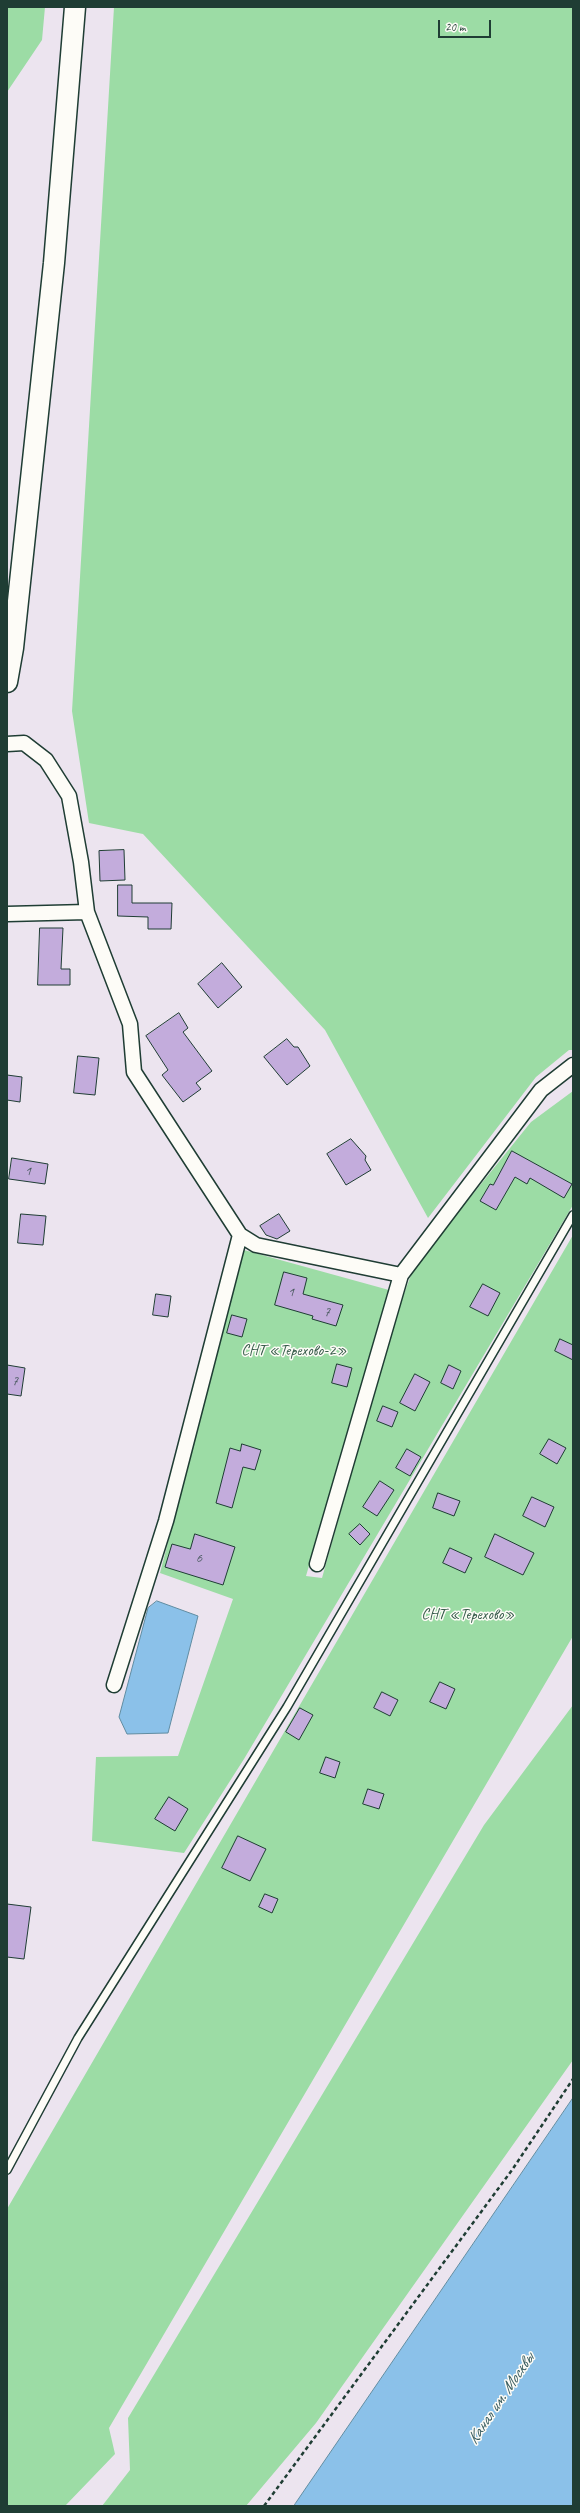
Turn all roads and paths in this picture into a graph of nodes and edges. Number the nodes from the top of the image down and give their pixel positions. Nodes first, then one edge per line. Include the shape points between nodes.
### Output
1 (75, 7) edge
2 (7, 682) edge
3 (7, 744) edge
4 (88, 912) junction
5 (7, 914) edge
6 (573, 1064) edge
7 (573, 1215) edge
8 (240, 1235) junction
9 (401, 1275) junction
10 (317, 1564) dead end
11 (114, 1685) dead end
12 (573, 2079) edge
13 (7, 2170) edge
14 (264, 2506) edge

1 - 2 main road via 54,263 14,640
3 - 4 street via 24,743 46,760 69,796
4 - 5 street
4 - 8 street via 130,1024 134,1072
6 - 9 street via 541,1090
7 - 13 lane via 287,1707 78,2038
8 - 9 street via 256,1245
8 - 11 street via 166,1520
9 - 10 street
12 - 14 path via 512,2170

